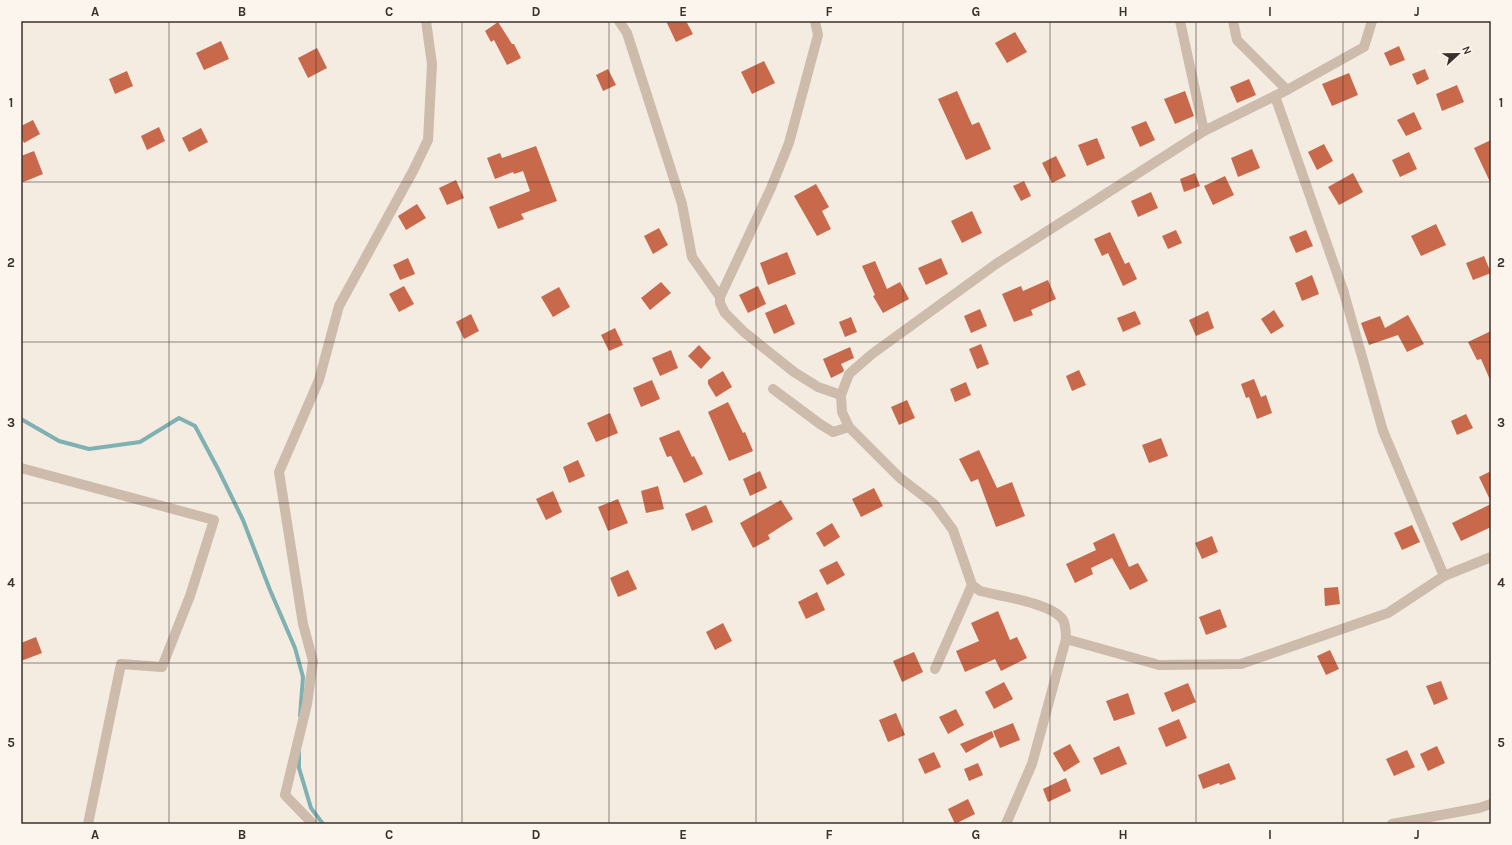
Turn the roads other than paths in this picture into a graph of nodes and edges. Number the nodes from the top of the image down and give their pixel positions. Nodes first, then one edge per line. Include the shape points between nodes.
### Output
1 (426, 21) edge
2 (619, 21) edge
3 (815, 21) edge
4 (1180, 21) edge
5 (1233, 21) edge
6 (1372, 21) edge
7 (1287, 90) junction
8 (1275, 96) junction
9 (1204, 131) junction
10 (720, 297) junction
11 (773, 389) dead end
12 (841, 395) junction
13 (849, 427) junction
14 (21, 468) edge
15 (1491, 557) edge
16 (1444, 576) junction
17 (972, 585) junction
18 (1066, 638) junction
19 (935, 669) dead end
20 (1491, 804) edge
21 (88, 824) edge
22 (312, 824) edge
23 (1006, 824) edge
24 (1392, 824) edge

1 - 22 street via 432,64 428,140 339,306 319,380 279,472 303,624 313,661 304,715 284,794
2 - 10 street via 627,33 682,204 692,257
3 - 10 street via 818,35 789,144
4 - 9 street
5 - 7 street via 1237,40
6 - 7 street via 1364,47
7 - 8 street
8 - 9 street
8 - 16 street via 1344,293 1383,431
9 - 12 street via 1003,260 920,318 850,374
10 - 12 street via 725,313 744,332 794,372 818,387
11 - 13 street via 834,432
12 - 13 street via 842,412
13 - 17 street via 900,478 934,504 953,530
14 - 21 street via 214,520 190,596 162,667 121,664
15 - 16 street
16 - 18 street via 1388,612 1241,664 1159,665
17 - 18 street via 980,591 1048,608 1063,620
17 - 19 street
18 - 23 street via 1032,764
20 - 24 street

